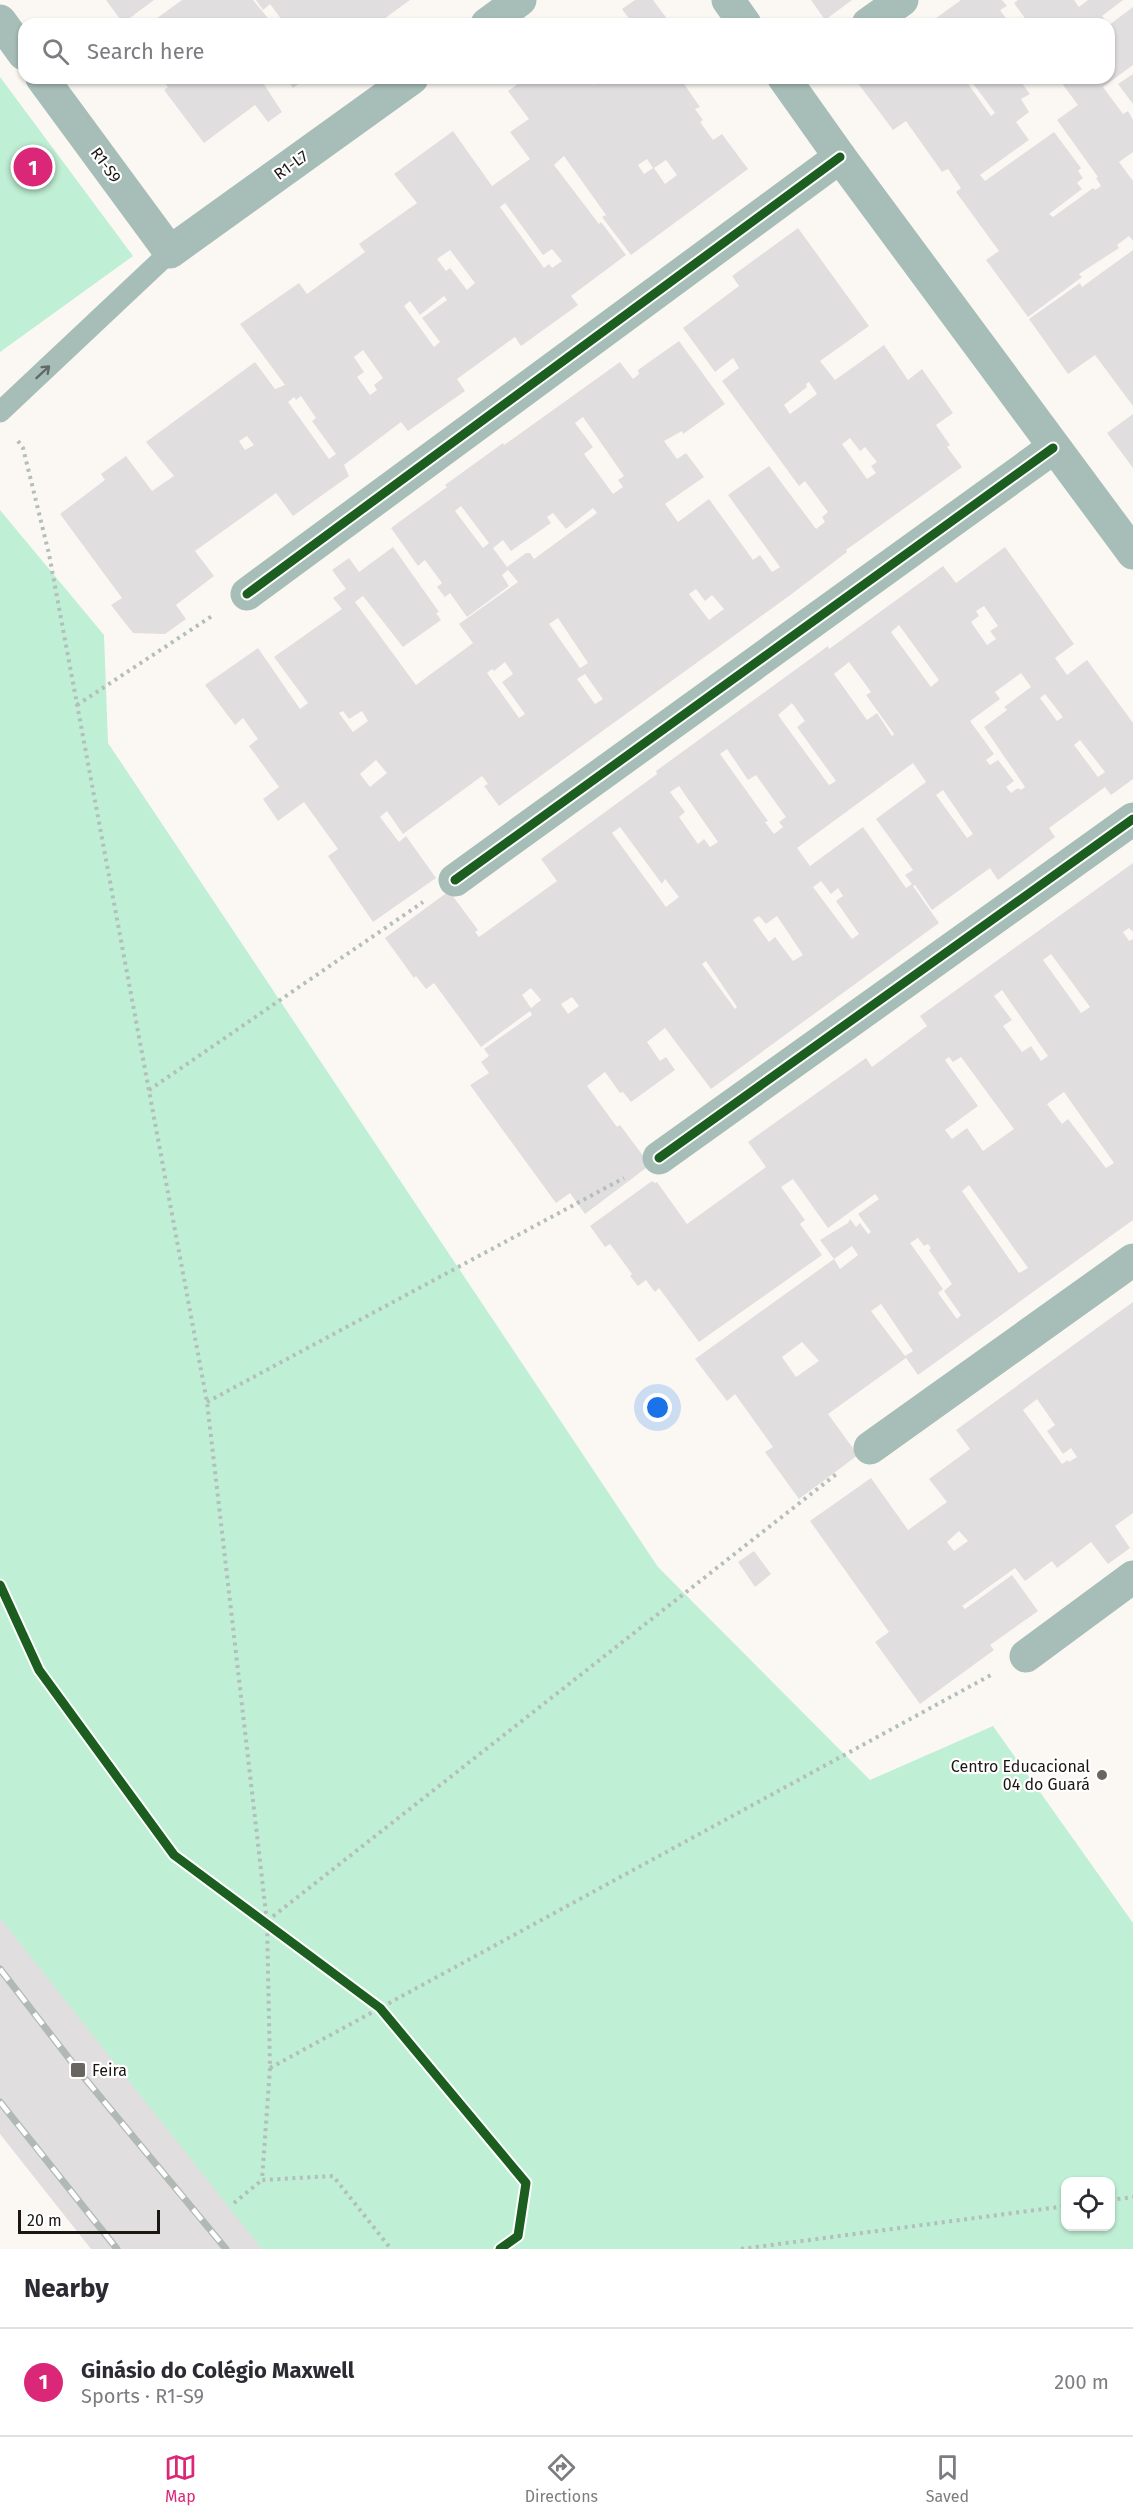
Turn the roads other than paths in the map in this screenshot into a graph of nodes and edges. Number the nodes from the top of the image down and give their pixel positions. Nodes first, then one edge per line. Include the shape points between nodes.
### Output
1 (520, 0) edge
2 (728, 0) edge
3 (902, 0) edge
4 (495, 18) edge
5 (741, 18) edge
6 (876, 18) edge
7 (0, 21) edge
8 (18, 46) edge
9 (46, 84) edge
10 (404, 84) edge
11 (791, 84) edge
12 (840, 157) junction
13 (170, 252) junction
14 (0, 412) edge
15 (1053, 448) junction
16 (1133, 554) edge
17 (247, 594) road end
18 (1133, 819) edge
19 (455, 880) road end
20 (659, 1158) road end
21 (1133, 1260) edge
22 (870, 1448) road end
23 (1133, 1577) edge
24 (1026, 1656) road end

1 - 4 street
2 - 5 street
3 - 6 street
7 - 8 street
9 - 13 street, R1-S9
10 - 13 street, R1-L7
11 - 12 street
12 - 15 street
12 - 17 street
14 -> 13 lane
15 - 16 street
15 - 19 street
18 - 20 street
21 - 22 street
23 - 24 street

